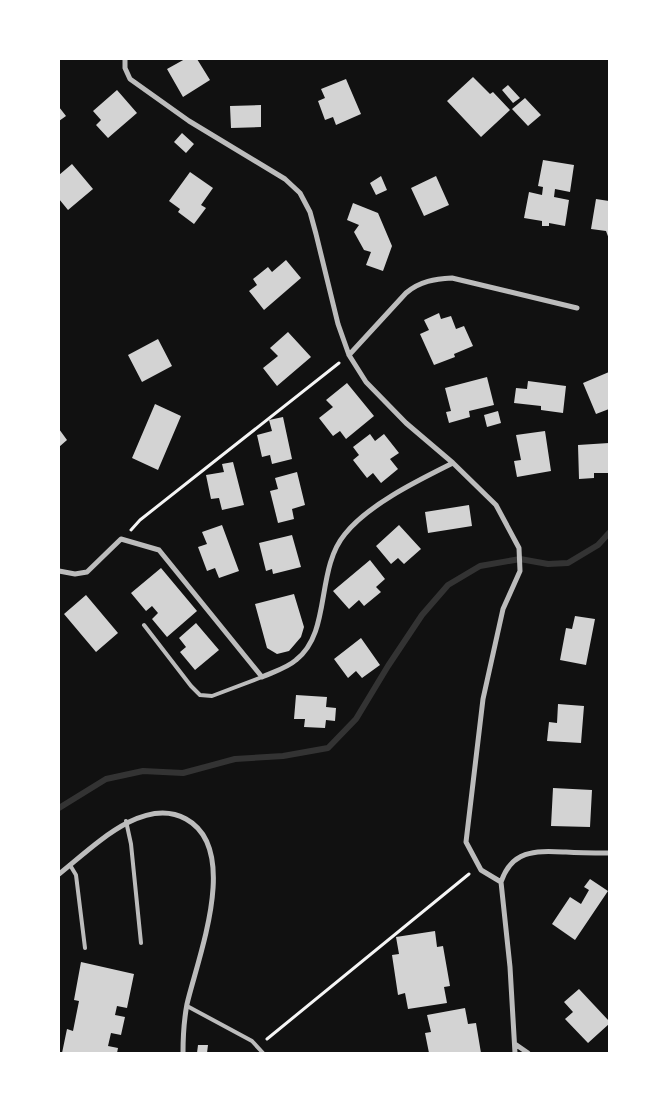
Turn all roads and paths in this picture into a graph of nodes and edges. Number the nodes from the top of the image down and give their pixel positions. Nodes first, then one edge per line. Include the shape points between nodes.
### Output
1 (124, 59) edge
2 (576, 308) dead end
3 (349, 355) junction
4 (453, 463) junction
5 (121, 539) junction
6 (59, 571) edge
7 (144, 625) dead end
8 (262, 677) junction
9 (126, 822) junction
10 (609, 853) edge
11 (70, 865) junction
12 (481, 870) junction
13 (59, 874) edge
14 (501, 882) junction
15 (141, 943) dead end
16 (85, 948) dead end
17 (187, 1006) junction
18 (515, 1044) junction
19 (257, 1046) junction
20 (183, 1053) edge
21 (263, 1053) edge
22 (515, 1053) edge
23 (528, 1053) edge

1 - 3 street via 130,79 189,121 285,179 300,194 310,212
2 - 3 street via 452,278 438,278 406,292
3 - 4 street via 366,382 406,423
3 - 5 path via 140,520
4 - 8 street via 405,487 344,534 332,554 314,638 295,662
4 - 12 street via 496,505 519,548 520,572 504,609 483,699 466,842
5 - 6 street via 87,572
5 - 8 street via 159,550
7 - 8 lane via 200,694 212,696
9 - 11 street
9 - 15 lane
9 - 17 street via 156,812 177,814 194,823 205,836 214,883 211,909
10 - 14 street via 539,851 516,860 505,869
11 - 13 street
11 - 16 lane via 76,875
12 - 14 street
12 - 19 path via 469,874
14 - 18 street
17 - 19 lane
17 - 20 street
18 - 22 street
18 - 23 street
19 - 21 lane

